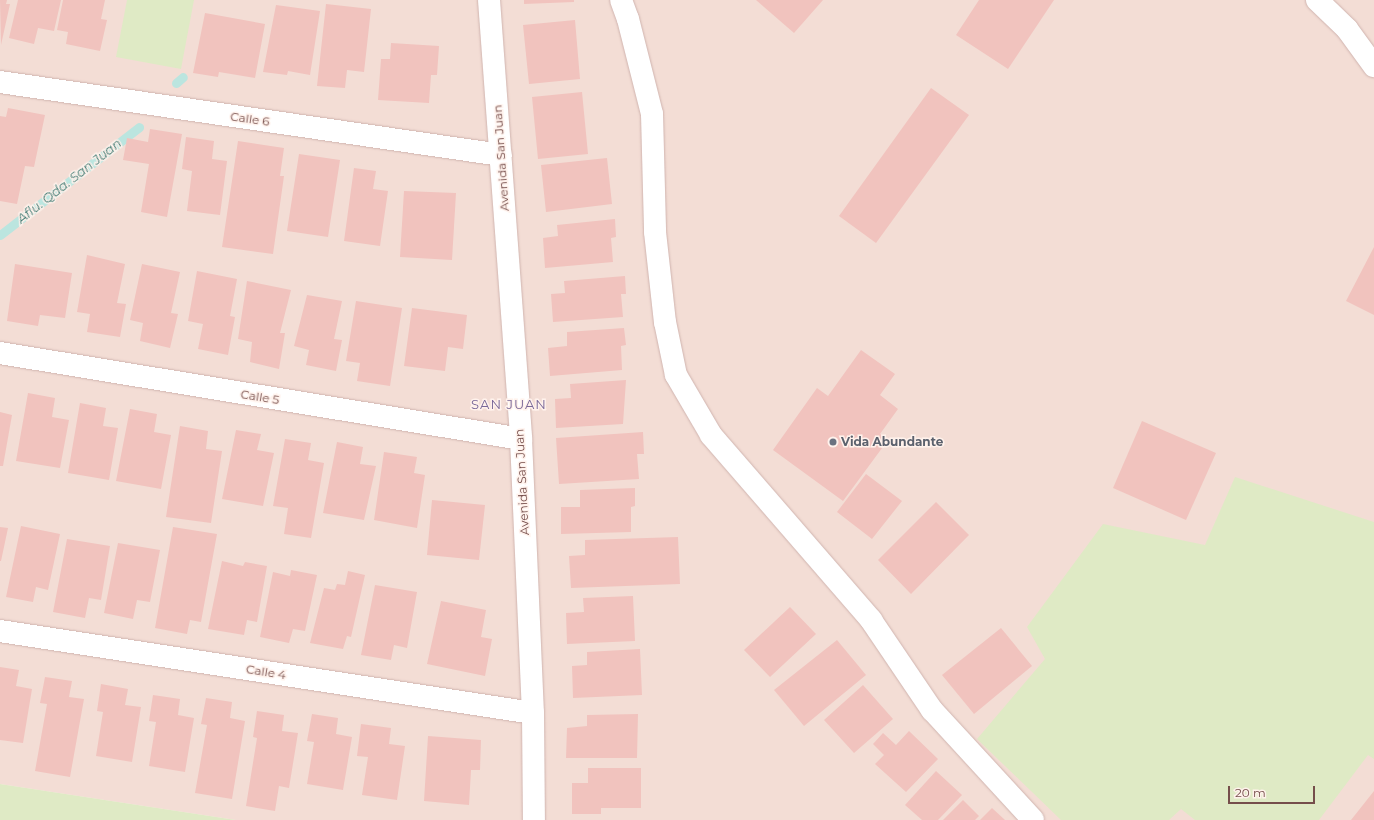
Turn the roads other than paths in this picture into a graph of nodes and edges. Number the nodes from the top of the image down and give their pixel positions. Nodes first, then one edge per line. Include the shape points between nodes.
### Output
1 (489, 0) edge
2 (621, 0) edge
3 (1317, 0) edge
4 (1374, 66) edge
5 (0, 82) edge
6 (501, 155) junction
7 (0, 353) edge
8 (521, 439) junction
9 (0, 632) edge
10 (533, 713) junction
11 (534, 820) edge
12 (1032, 820) edge

1 - 6 street, Avenida San Juan
2 - 12 street via 628,18 652,114 655,232 665,322 676,375 711,435 871,620 932,710
3 - 4 street via 1347,29
5 - 6 street, Calle 6
6 - 8 street, Avenida San Juan
7 - 8 street, Calle 5
8 - 10 street, Avenida San Juan
9 - 10 street, Calle 4
10 - 11 street, Avenida San Juan

